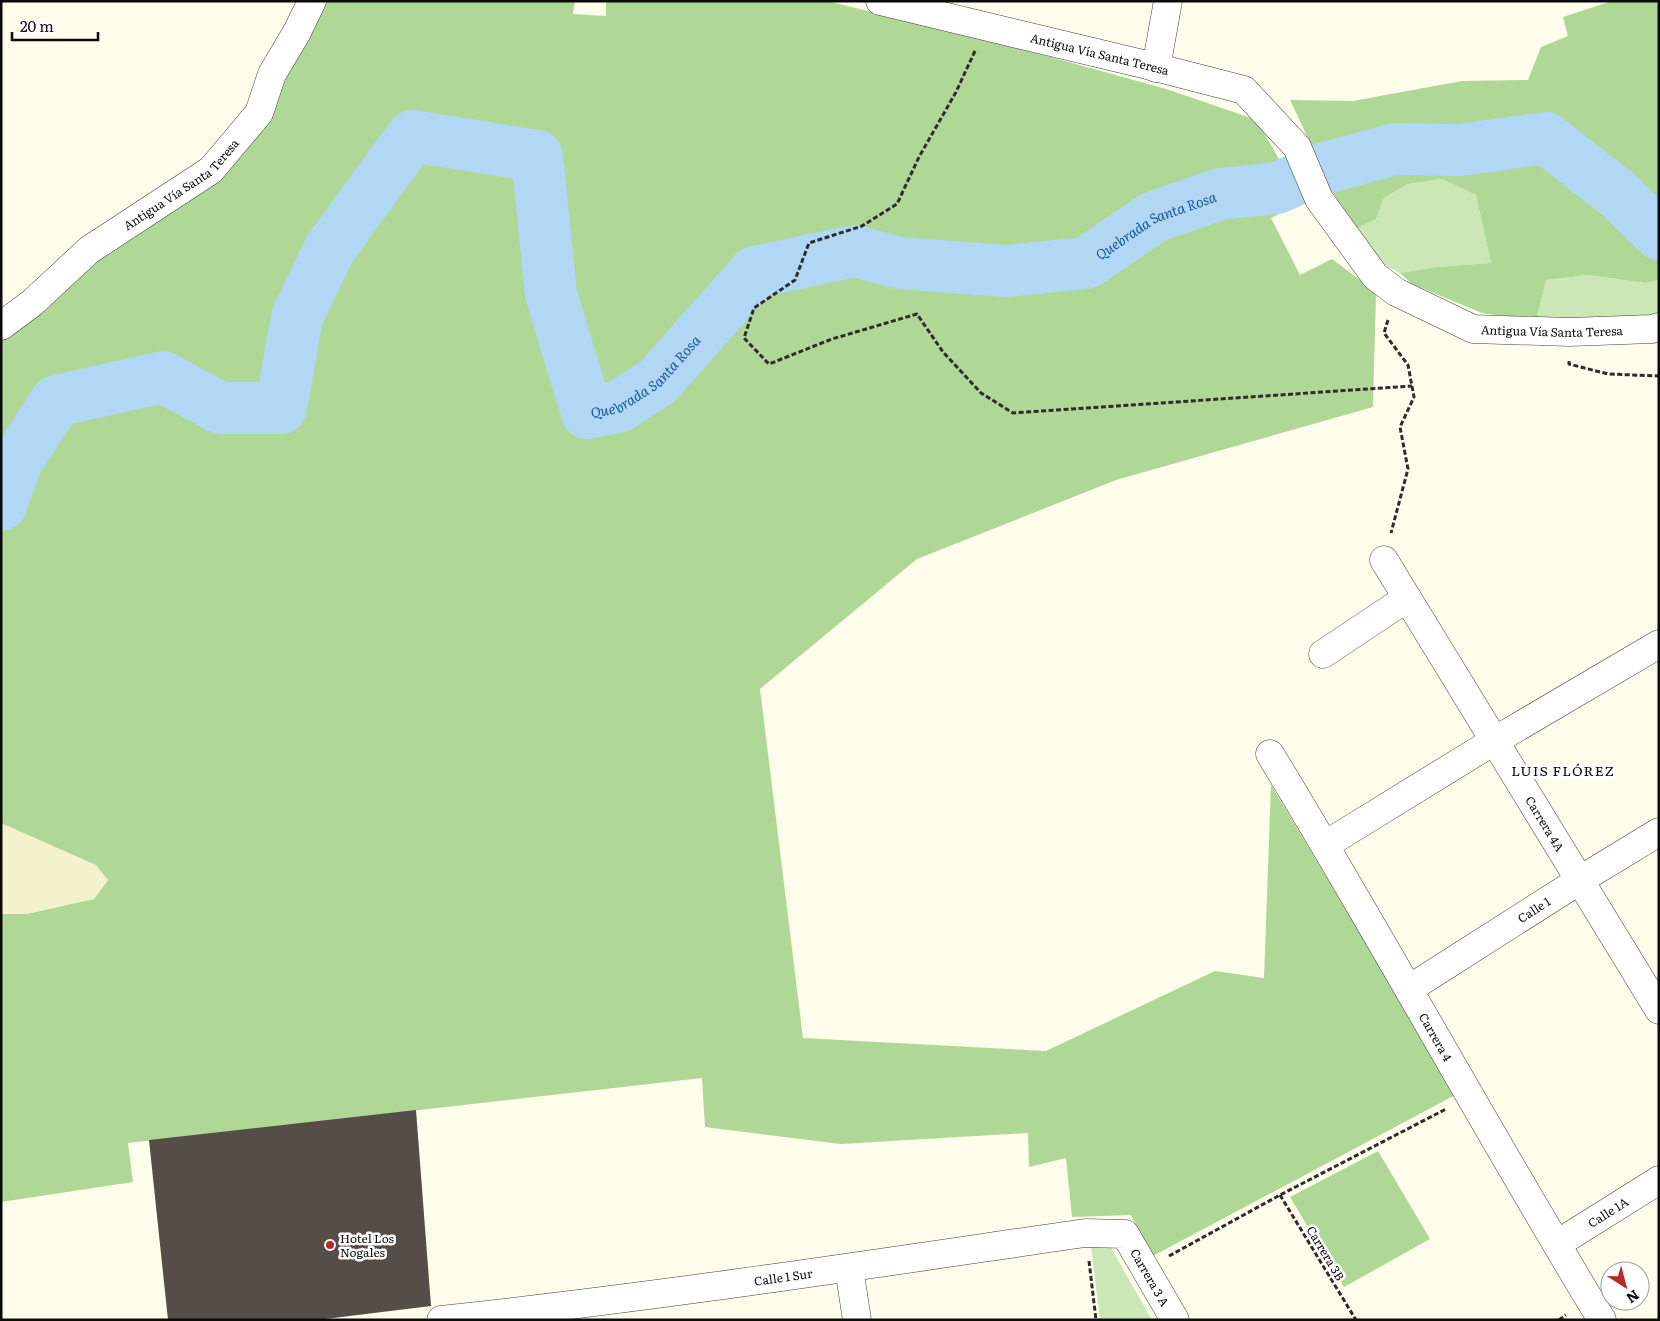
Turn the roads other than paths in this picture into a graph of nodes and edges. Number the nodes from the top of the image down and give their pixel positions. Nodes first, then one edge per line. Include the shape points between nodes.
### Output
1 (312, 1) edge
2 (880, 1) edge
3 (1168, 1) edge
4 (1156, 68) junction
5 (1, 326) edge
6 (1659, 327) edge
7 (1384, 560) road end
8 (1407, 598) junction
9 (1659, 644) edge
10 (1323, 654) dead end
11 (1494, 741) junction
12 (1270, 754) dead end
13 (1659, 832) edge
14 (1326, 845) junction
15 (1580, 880) junction
16 (1409, 989) junction
17 (1659, 1010) edge
18 (1659, 1180) edge
19 (1125, 1234) joint
20 (1557, 1244) junction
21 (849, 1268) junction
22 (514, 1316) edge
23 (441, 1320) edge
24 (857, 1320) edge
25 (1174, 1320) edge
26 (1602, 1320) edge

1 - 5 street, Antigua Vía Santa Teresa via 272,74 259,114 211,170 90,250 32,303
2 - 4 street, Antigua Vía Santa Teresa
3 - 4 street
4 - 6 street, Antigua Vía Santa Teresa via 1244,90 1297,147 1319,199 1375,276 1396,292 1473,329 1570,332
7 - 8 street, Carrera 4A
8 - 10 street
8 - 11 street, Carrera 4A
9 - 11 street
11 - 14 street
11 - 15 street, Carrera 4A
12 - 14 street, Carrera 4
13 - 15 street, Calle 1
14 - 16 street, Carrera 4
15 - 16 street, Calle 1
15 - 17 street, Carrera 4A
16 - 20 street, Carrera 4
18 - 20 street, Calle 1A
19 - 21 street, Calle 1 Sur via 1085,1233
19 - 25 street, Carrera 3 A
20 - 26 street, Carrera 4
21 - 22 street, Calle 1 Sur
21 - 24 street
22 - 23 street, Calle 1 Sur

